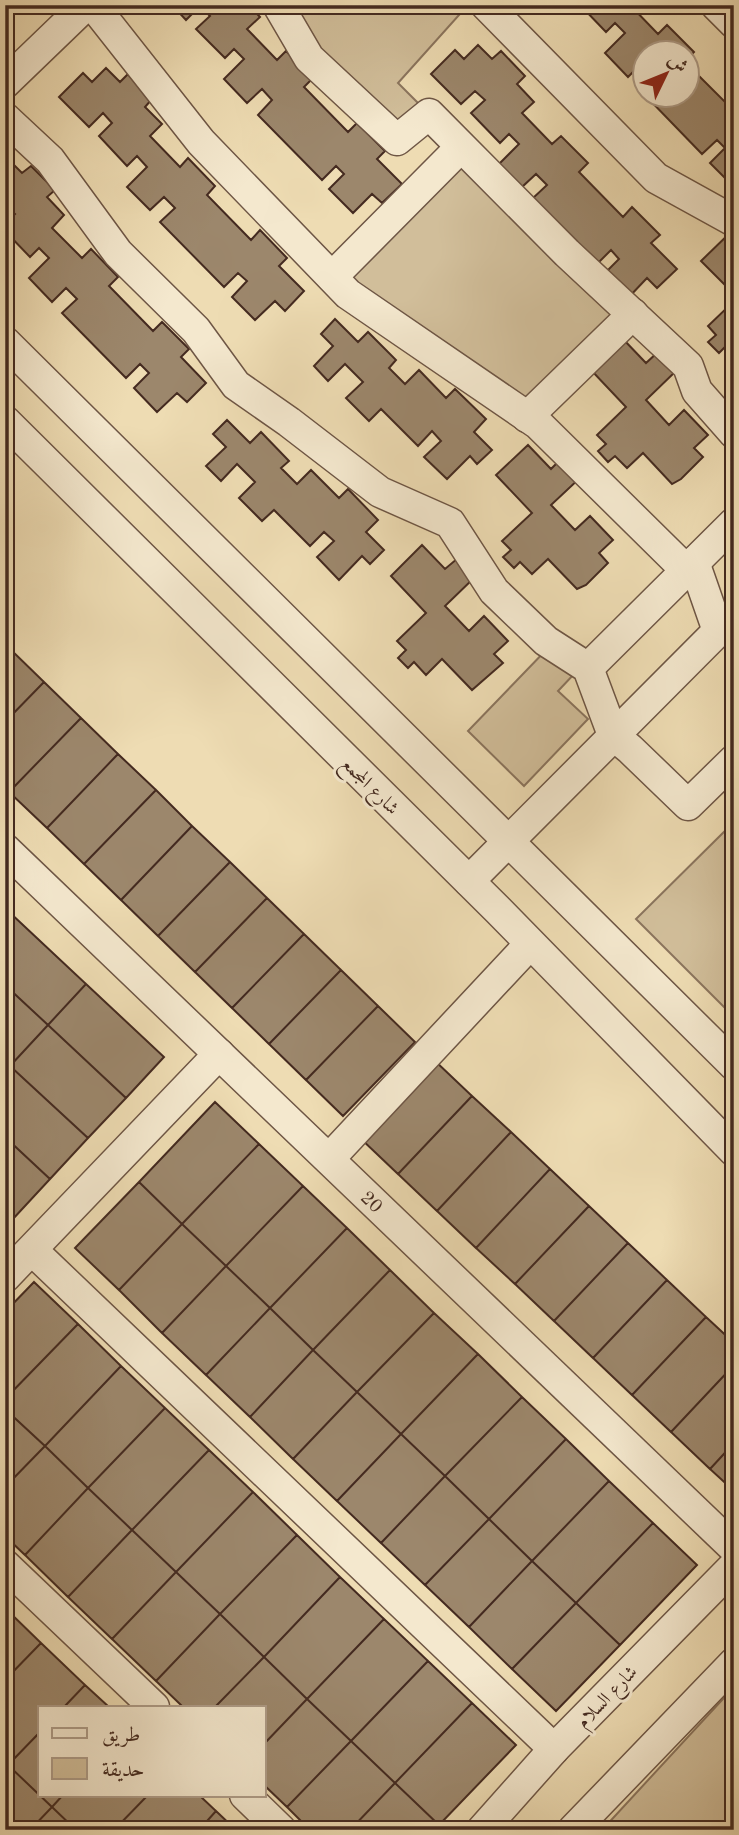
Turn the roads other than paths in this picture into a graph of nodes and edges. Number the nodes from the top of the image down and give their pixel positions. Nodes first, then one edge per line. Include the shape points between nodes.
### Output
1 (86, 5) edge
2 (93, 5) edge
3 (278, 5) edge
4 (486, 5) edge
5 (716, 5) edge
6 (734, 23) edge
7 (5, 83) edge
8 (5, 118) edge
9 (461, 147) junction
10 (734, 221) edge
11 (332, 277) junction
12 (633, 314) junction
13 (5, 342) edge
14 (527, 417) junction
15 (5, 421) edge
16 (734, 433) edge
17 (734, 523) edge
18 (690, 566) junction
19 (726, 623) edge
20 (588, 668) junction
21 (612, 735) junction
22 (734, 760) edge
23 (510, 843) junction
24 (7, 854) edge
25 (469, 881) junction
26 (530, 943) junction
27 (219, 1054) junction
28 (734, 1065) edge
29 (734, 1152) edge
30 (328, 1159) junction
31 (32, 1250) junction
32 (5, 1278) edge
33 (734, 1548) edge
34 (5, 1565) edge
35 (734, 1566) edge
36 (734, 1663) edge
37 (153, 1706) edge
38 (554, 1749) junction
39 (247, 1797) edge
40 (281, 1830) edge
41 (482, 1830) edge
42 (573, 1830) edge

1 - 7 street
2 - 11 street via 201,142
3 - 9 street via 309,58 397,140 429,114
4 - 10 street via 656,178
5 - 6 street
8 - 20 street via 50,160 118,253 196,330 236,385 380,492 450,523 494,592 546,641
9 - 11 street
9 - 12 street
11 - 14 street via 348,293
12 - 14 street
12 - 16 street via 688,366 696,391
13 - 23 street
14 - 18 street
15 - 25 street, شارع المجمع
17 - 18 street
18 - 19 street
18 - 20 street
19 - 21 street
20 - 21 street
21 - 22 street via 688,806
21 - 23 street
23 - 25 street
23 - 28 street
24 - 27 street, 20
25 - 26 street, شارع المجمع
26 - 29 street, شارع المجمع
26 - 30 street
27 - 30 street, 20
27 - 31 street
30 - 33 street, 20
31 - 32 street
31 - 38 street
34 - 37 street
35 - 38 street, شارع السلام
36 - 42 street
38 - 41 street, شارع السلام
39 - 40 street

